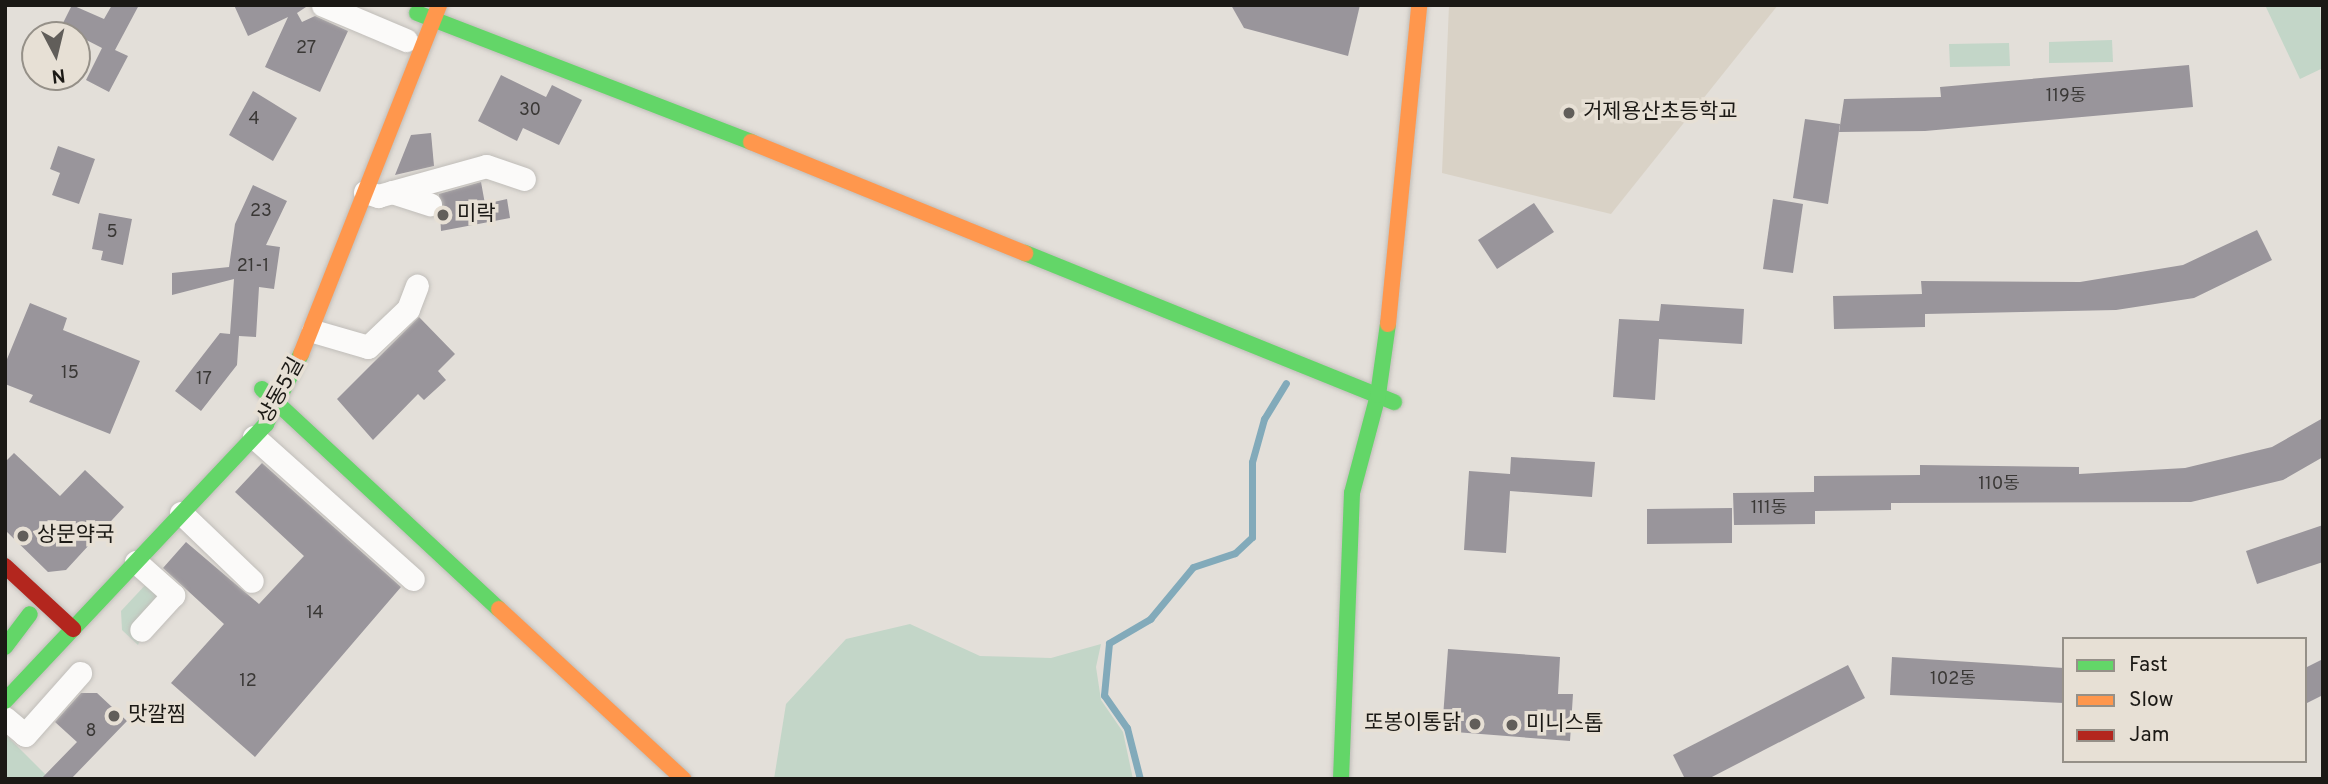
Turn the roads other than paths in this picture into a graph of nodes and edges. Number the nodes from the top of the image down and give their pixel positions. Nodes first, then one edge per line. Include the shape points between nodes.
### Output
1 (323, 5) edge
2 (1419, 5) edge
3 (1435, 5) edge
4 (418, 9) edge
5 (436, 11) edge
6 (406, 40) junction
7 (650, 82) dead end
8 (524, 179) dead end
9 (365, 192) junction
10 (392, 192) junction
11 (430, 204) dead end
12 (1413, 270) dead end
13 (417, 286) dead end
14 (1410, 297) dead end
15 (313, 331) junction
16 (1381, 376) junction
17 (1398, 383) junction
18 (262, 389) junction
19 (1378, 395) junction
20 (1394, 402) junction
21 (278, 404) junction
22 (260, 430) junction
23 (181, 513) junction
24 (136, 562) junction
25 (5, 566) edge
26 (421, 576) dead end
27 (252, 580) dead end
28 (5, 590) edge
29 (71, 595) dead end
30 (56, 613) junction
31 (30, 614) junction
32 (43, 626) junction
33 (74, 629) junction
34 (141, 630) dead end
35 (61, 643) junction
36 (5, 647) edge
37 (5, 666) edge
38 (80, 673) dead end
39 (5, 701) edge
40 (5, 718) edge
41 (683, 779) edge
42 (1341, 779) edge
43 (1357, 779) edge

1 - 6 street
2 - 16 street
3 - 12 street
4 - 5 street
4 - 6 street, 상동5길
5 - 9 street, 상동5길
5 - 19 street
6 - 18 street, 상동5길 via 295,329
7 - 16 street
8 - 10 street via 486,166
9 - 10 street
9 - 15 street, 상동5길
10 - 11 street
13 - 15 street via 408,309 368,346
14 - 17 street
15 - 21 street, 상동5길
16 - 17 street
16 - 19 street
17 - 20 street
18 - 21 street
18 - 22 street, 상동5길 via 250,408
19 - 20 street
19 - 42 street via 1352,493
20 - 43 street via 1371,496
21 - 22 street, 상동5길
21 - 41 street
22 - 23 street, 상동5길
22 - 26 street
23 - 24 street, 상동5길
23 - 27 street
24 - 33 street, 상동5길
24 - 34 street via 173,595
25 - 30 street
28 - 31 street
29 - 30 street
30 - 32 street
30 - 33 street
31 - 32 street
31 - 36 street
32 - 35 street
32 - 37 street
33 - 35 street, 상동5길
35 - 39 street, 상동5길
38 - 40 street via 25,735

